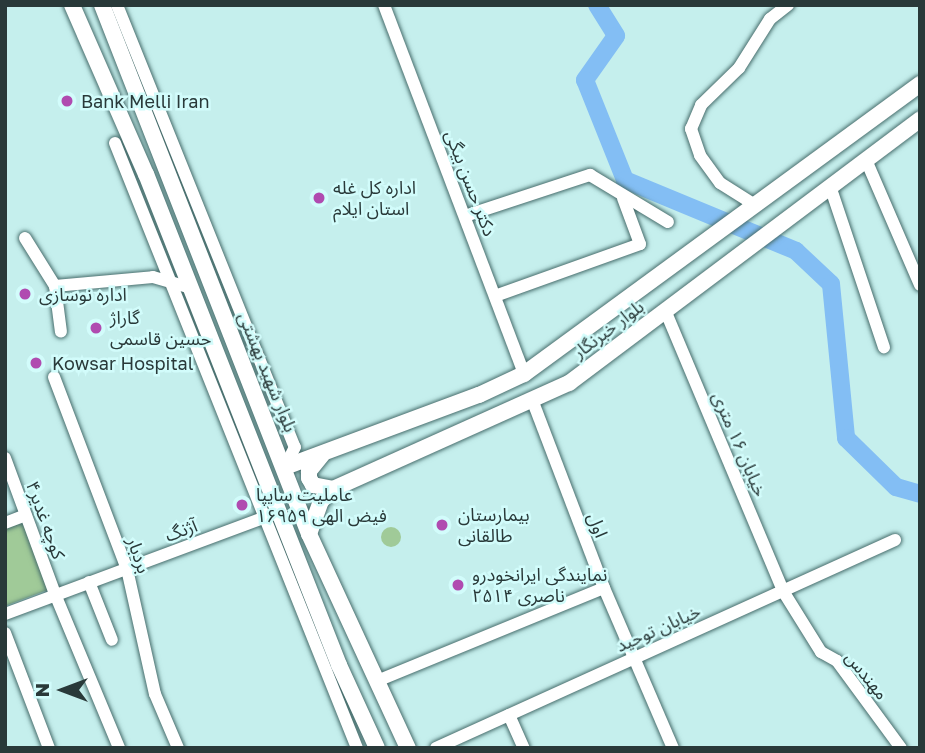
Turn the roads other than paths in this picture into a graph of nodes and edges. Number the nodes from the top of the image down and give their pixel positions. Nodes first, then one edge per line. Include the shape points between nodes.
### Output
1 (72, 5) edge
2 (384, 5) edge
3 (788, 5) edge
4 (107, 6) edge
5 (920, 84) edge
6 (920, 119) edge
7 (114, 143) dead end
8 (866, 160) junction
9 (831, 189) junction
10 (623, 198) junction
11 (755, 205) junction
12 (464, 216) junction
13 (668, 222) dead end
14 (168, 233) junction
15 (25, 239) dead end
16 (160, 258) junction
17 (153, 277) junction
18 (169, 282) junction
19 (920, 285) edge
20 (55, 286) junction
21 (189, 287) junction
22 (495, 296) junction
23 (666, 310) junction
24 (61, 332) dead end
25 (884, 347) dead end
26 (524, 374) junction
27 (54, 377) dead end
28 (533, 402) junction
29 (322, 455) junction
30 (5, 458) edge
31 (285, 467) junction
32 (333, 489) junction
33 (279, 512) junction
34 (26, 515) junction
35 (263, 518) junction
36 (5, 523) edge
37 (309, 534) junction
38 (895, 540) dead end
39 (127, 569) junction
40 (89, 582) junction
41 (604, 588) junction
42 (783, 591) junction
43 (55, 594) junction
44 (5, 614) edge
45 (5, 633) edge
46 (112, 639) dead end
47 (634, 658) junction
48 (377, 681) junction
49 (509, 715) junction
50 (49, 748) edge
51 (119, 748) edge
52 (178, 748) edge
53 (358, 748) edge
54 (377, 748) edge
55 (408, 748) edge
56 (436, 748) edge
57 (524, 748) edge
58 (673, 748) edge
59 (901, 748) edge

1 - 14 main road
2 - 12 street, دکتر حسن بیگی
3 - 11 street via 770,19 739,68 701,105 691,129 700,155 720,183
4 - 31 main road, بلوار شهید بهشتی via 249,355
5 - 11 main road, بلوار خبرنگار
6 - 8 main road, بلوار خبرنگار
7 - 16 street
8 - 9 main road, بلوار خبرنگار
8 - 19 street
9 - 23 main road, بلوار خبرنگار
9 - 25 street
10 - 12 street via 590,175
10 - 13 street
10 - 22 street via 640,244
11 - 26 main road, بلوار خبرنگار
12 - 22 street, دکتر حسن بیگی
14 - 16 street
14 - 21 main road
15 - 20 street
16 - 17 street
16 - 18 street
17 - 18 street
17 - 20 street
18 - 21 street
18 - 35 street
20 - 24 street
21 - 33 main road
22 - 26 street, دکتر حسن بیگی
23 - 28 main road, بلوار خبرنگار via 569,383
23 - 42 street, خیابان ۱۶ متری
26 - 28 main road
26 - 29 main road, بلوار خبرنگار
27 - 39 street, بردبار
28 - 32 main road, بلوار خبرنگار
28 - 41 street, اول
29 - 31 main road, بلوار خبرنگار
29 - 32 main road via 309,478 313,485
30 - 34 street, کوچه غدیر۴
31 - 37 main road, بلوار شهید بهشتی
32 - 37 main road via 316,509
33 - 35 street, آژنگ
33 - 54 main road
34 - 36 street
34 - 43 street, کوچه غدیر۴
35 - 39 street, آژنگ
35 - 53 street
37 - 48 main road, بلوار شهید بهشتی
38 - 42 street, خیابان توحید
39 - 40 street, آژنگ
39 - 52 street, بردبار via 155,694
40 - 43 street, آژنگ
40 - 46 street
41 - 47 street, اول
41 - 48 street
42 - 47 street, خیابان توحید
42 - 59 street, مهندس via 821,652 837,661
43 - 44 street, آژنگ
43 - 51 street, کوچه غدیر۴
45 - 50 street
47 - 49 street, خیابان توحید
47 - 58 street, اول
48 - 55 main road, بلوار شهید بهشتی
49 - 56 street, خیابان توحید
49 - 57 street

